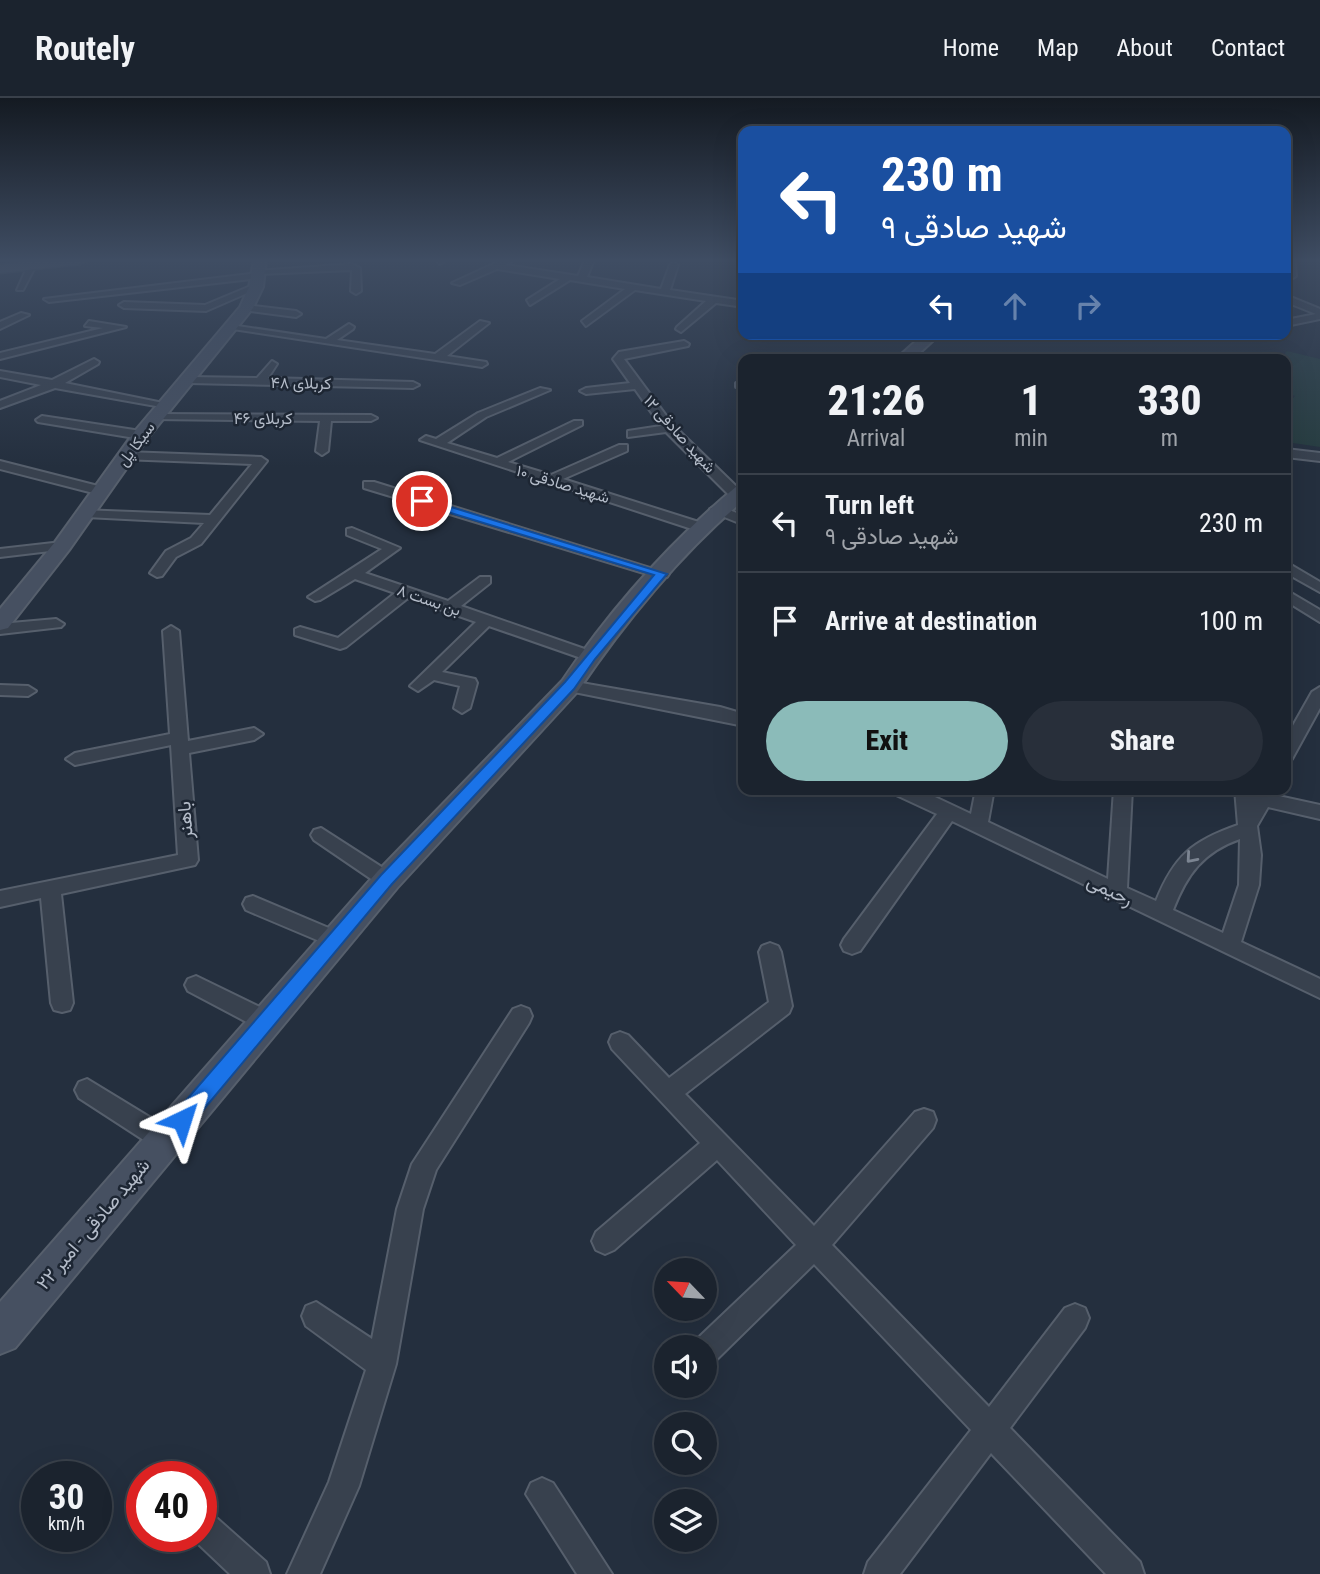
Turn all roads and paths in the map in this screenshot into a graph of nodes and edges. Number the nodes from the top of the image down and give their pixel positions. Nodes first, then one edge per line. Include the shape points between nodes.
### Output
1 (113, 329) edge
2 (230, 329) edge
3 (237, 329) edge
4 (346, 329) edge
5 (476, 329) edge
6 (926, 340) edge
7 (328, 342) junction
8 (684, 344) dead end
9 (910, 354) edge
10 (0, 356) edge
11 (437, 358) junction
12 (94, 362) dead end
13 (272, 364) dead end
14 (482, 365) dead end
15 (361, 367) dead end
16 (0, 374) edge
17 (188, 380) junction
18 (260, 382) junction
19 (54, 384) junction
20 (351, 384) junction
21 (413, 386) dead end
22 (636, 386) junction
23 (544, 390) dead end
24 (586, 391) dead end
25 (0, 405) edge
26 (162, 411) junction
27 (326, 418) junction
28 (371, 418) dead end
29 (42, 420) dead end
30 (578, 423) dead end
31 (669, 428) junction
32 (632, 434) dead end
33 (141, 435) junction
34 (623, 448) dead end
35 (322, 451) dead end
36 (1291, 454) edge
37 (126, 456) junction
38 (1320, 457) edge
39 (496, 463) junction
40 (0, 465) edge
41 (551, 480) junction
42 (369, 485) dead end
43 (101, 491) junction
44 (728, 508) edge
45 (86, 513) junction
46 (214, 519) junction
47 (352, 531) dead end
48 (62, 546) junction
49 (0, 552) edge
50 (1291, 569) edge
51 (157, 573) dead end
52 (354, 574) junction
53 (662, 574) junction
54 (485, 580) dead end
55 (1320, 588) edge
56 (406, 592) junction
57 (315, 597) dead end
58 (1291, 597) edge
59 (450, 607) junction
60 (1320, 617) edge
61 (487, 620) junction
62 (0, 623) edge
63 (56, 624) dead end
64 (0, 629) edge
65 (171, 631) dead end
66 (300, 632) dead end
67 (590, 656) junction
68 (569, 685) junction
69 (0, 690) edge
70 (28, 691) dead end
71 (1320, 692) edge
72 (462, 708) dead end
73 (738, 718) edge
74 (254, 734) dead end
75 (179, 744) junction
76 (1291, 746) edge
77 (75, 759) dead end
78 (914, 795) edge
79 (984, 795) edge
80 (1123, 795) edge
81 (1244, 795) edge
82 (1265, 795) edge
83 (1269, 795) edge
84 (949, 812) junction
85 (1320, 812) edge
86 (978, 826) junction
87 (1247, 830) junction
88 (321, 835) dead end
89 (387, 880) junction
90 (50, 888) junction
91 (1117, 893) junction
92 (0, 899) edge
93 (253, 904) dead end
94 (1161, 914) junction
95 (336, 940) junction
96 (852, 945) dead end
97 (1229, 947) junction
98 (769, 952) dead end
99 (196, 985) dead end
100 (1320, 989) edge
101 (62, 1003) dead end
102 (521, 1016) dead end
103 (266, 1021) junction
104 (620, 1042) dead end
105 (87, 1090) dead end
106 (669, 1093) junction
107 (924, 1120) dead end
108 (165, 1140) junction
109 (718, 1143) junction
110 (605, 1241) dead end
111 (815, 1245) junction
112 (316, 1317) dead end
113 (1075, 1318) dead end
114 (0, 1333) edge
115 (717, 1339) edge
116 (383, 1364) junction
117 (990, 1429) junction
118 (542, 1494) dead end
119 (217, 1540) edge
120 (254, 1574) edge
121 (303, 1574) edge
122 (596, 1574) edge
123 (880, 1574) edge
124 (1128, 1574) edge

1 - 10 street
2 - 17 street, سیکا پل
3 - 7 street
4 - 7 street
5 - 11 street
6 - 9 street
7 - 11 street
8 - 22 street, شهید صادقی ۱۲ via 620,356
11 - 14 street
12 - 19 street
13 - 18 street
15 - 20 street
16 - 19 street, کربلای ۴۶
17 - 18 street, کربلای ۴۸
17 - 26 street, سیکا پل
18 - 20 street, کربلای ۴۸
19 - 25 street
19 - 26 street, کربلای ۴۶
20 - 21 street, کربلای ۴۸
22 - 24 street
22 - 31 street, شهید صادقی ۱۲
23 - 39 street, شهید صادقی ۱۰ via 431,442
26 - 27 street, کربلای ۴۶
26 - 33 street, سیکا پل
27 - 28 street, کربلای ۴۶
27 - 35 street
29 - 33 street
30 - 39 street
31 - 32 street
31 - 44 street, شهید صادقی ۱۲
33 - 37 street, سیکا پل
34 - 41 street
36 - 38 street
37 - 43 street, سیکا پل
37 - 46 street via 261,461
39 - 41 street, شهید صادقی ۱۰
40 - 43 street
41 - 44 street, شهید صادقی ۱۰
42 - 53 street
43 - 45 street, سیکا پل
44 - 53 street, شهید صادقی - امیر ۲۲
45 - 46 street
45 - 48 street, سیکا پل
46 - 51 street via 196,541 171,554
47 - 52 street via 393,548
48 - 49 street
48 - 62 street, سیکا پل
50 - 55 street
52 - 56 street, بن بست ۸
52 - 57 street
53 - 67 street, شهید صادقی - امیر ۲۲
54 - 59 street
56 - 59 street, بن بست ۸
56 - 66 street via 340,644
58 - 60 street
59 - 61 street, بن بست ۸
61 - 67 street, بن بست ۸
61 - 72 street via 424,680 470,683
63 - 64 street
65 - 75 street, باهنر
67 - 68 street, شهید صادقی - امیر ۲۲
68 - 73 street
68 - 89 street, شهید صادقی - امیر ۲۲
69 - 70 street
71 - 76 street
74 - 75 street
75 - 77 street
75 - 90 street, باهنر via 188,860
78 - 84 street, رحیمی
79 - 86 street
80 - 91 street
81 - 87 street
82 - 87 street
83 - 85 street
84 - 86 street, رحیمی
84 - 96 street
86 - 91 street, رحیمی
87 -> 94 street via 1215,839 1193,853 1174,881
87 - 97 street via 1249,885
88 - 89 street
89 - 95 street, شهید صادقی - امیر ۲۲
90 - 92 street, باهنر
90 - 101 street
91 - 94 street, رحیمی
93 - 95 street
94 - 97 street, رحیمی
95 - 103 street, شهید صادقی - امیر ۲۲
97 - 100 street, رحیمی
98 - 106 street via 781,1006
99 - 103 street
102 - 116 street via 425,1164 410,1209
103 - 108 street, شهید صادقی - امیر ۲۲
104 - 106 street
105 - 108 street
106 - 109 street
107 - 111 street
108 - 114 street, شهید صادقی - امیر ۲۲
109 - 110 street
109 - 111 street
111 - 115 street
111 - 117 street
112 - 116 street
113 - 117 street
116 - 121 street via 343,1486
117 - 123 street
117 - 124 street
118 - 122 street
119 - 120 street

